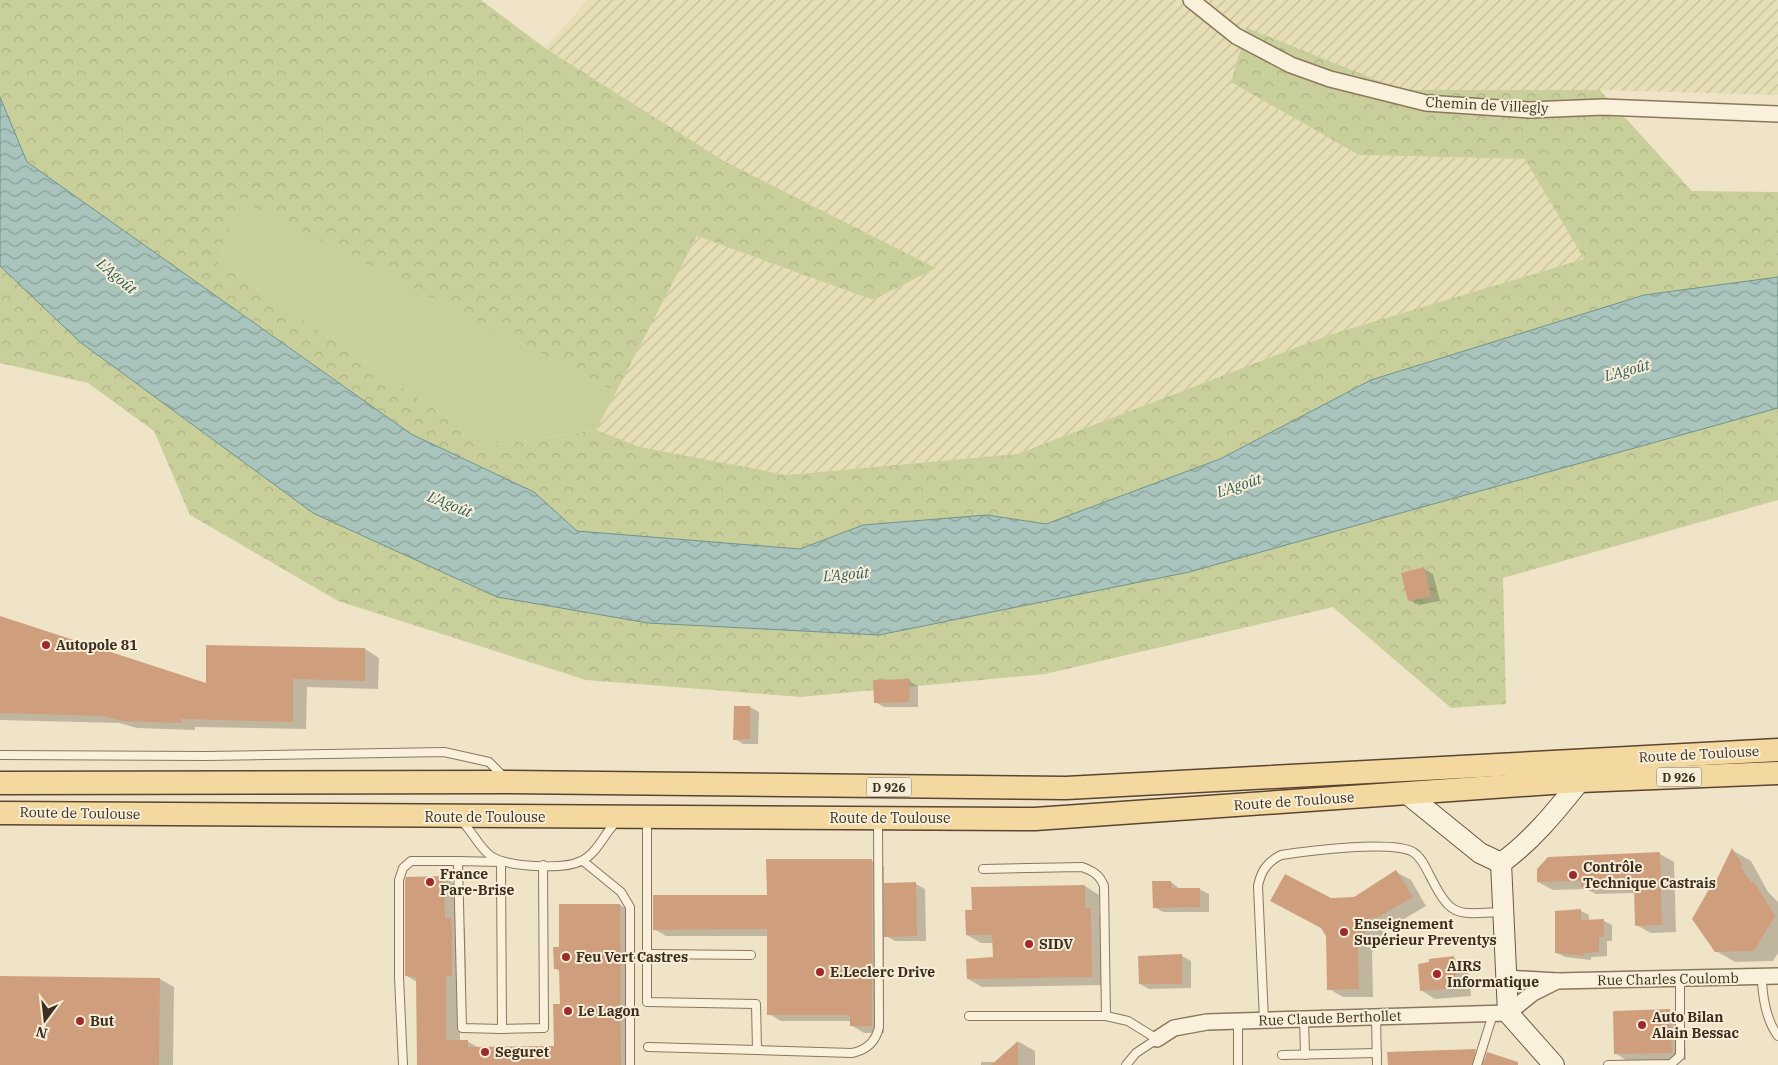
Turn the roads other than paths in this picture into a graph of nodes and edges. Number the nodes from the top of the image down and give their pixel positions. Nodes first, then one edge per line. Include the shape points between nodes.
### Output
1 (1191, 0) edge
2 (1778, 114) edge
3 (1778, 750) edge
4 (0, 755) edge
5 (1778, 773) edge
6 (1580, 781) junction
7 (509, 782) junction
8 (0, 783) edge
9 (1406, 794) junction
10 (0, 812) edge
11 (456, 816) junction
12 (620, 818) junction
13 (647, 818) junction
14 (878, 818) junction
15 (458, 861) junction
16 (583, 861) junction
17 (501, 862) junction
18 (1501, 862) junction
19 (543, 865) junction
20 (983, 869) dead end
21 (1503, 912) junction
22 (647, 954) junction
23 (751, 955) dead end
24 (1762, 976) junction
25 (1778, 976) edge
26 (1506, 978) junction
27 (1680, 978) junction
28 (1557, 981) junction
29 (1501, 1013) junction
30 (969, 1016) dead end
31 (1106, 1016) junction
32 (1376, 1017) junction
33 (1304, 1019) junction
34 (1238, 1020) junction
35 (1264, 1020) junction
36 (502, 1029) junction
37 (1778, 1036) edge
38 (1157, 1039) junction
39 (648, 1047) dead end
40 (757, 1050) junction
41 (1377, 1053) junction
42 (1305, 1054) junction
43 (1282, 1055) dead end
44 (403, 1065) edge
45 (630, 1065) edge
46 (1126, 1065) edge
47 (1238, 1065) edge
48 (1377, 1065) edge
49 (1477, 1065) edge
50 (1554, 1065) edge
51 (1608, 1065) edge

1 - 2 street, Chemin de Villegly via 1236,36 1291,65 1338,82 1426,103 1529,110 1603,107
3 - 7 main road, Route de Toulouse / D 926 via 1066,788
4 - 7 lane via 444,752 488,762
5 - 6 main road, Route de Toulouse / D 926
6 - 9 main road, Route de Toulouse / D 926
6 - 18 main road via 1524,844
7 - 8 main road, Route de Toulouse / D 926
9 - 14 main road, Route de Toulouse / D 926 via 1035,819
9 - 18 main road via 1480,853
10 - 11 main road, Route de Toulouse / D 926
11 - 12 main road, Route de Toulouse / D 926
11 - 17 lane via 482,848
12 - 13 main road, Route de Toulouse / D 926
12 - 16 lane
13 - 14 main road, Route de Toulouse / D 926
13 - 22 lane
14 - 40 lane via 879,1027 875,1039 852,1053
15 - 17 lane
15 - 36 lane via 462,1028
15 - 44 lane via 411,861 403,868 399,880
16 - 19 lane
16 - 45 lane via 621,892 630,907
17 - 19 lane
17 - 36 lane
18 - 21 main road
19 - 36 lane via 544,1028
20 - 31 lane via 1082,868 1097,874 1104,886
21 - 26 main road
21 - 35 lane via 1456,912 1442,898 1424,863 1407,850 1379,847 1281,855 1268,862 1258,886
22 - 23 lane
22 - 40 lane via 647,1002 756,1004
24 - 25 street, Rue Charles Coulomb
24 - 27 street, Rue Charles Coulomb
24 - 37 lane via 1769,1019
26 - 28 street, Rue Charles Coulomb
26 - 29 main road
27 - 28 street, Rue Charles Coulomb
27 - 51 lane via 1680,1056 1671,1064
28 - 29 street, Rue Charles Coulomb
29 - 32 street, Rue Claude Berthollet
29 - 49 lane
29 - 50 main road
30 - 31 lane
31 - 38 lane via 1128,1021
32 - 33 street, Rue Claude Berthollet
32 - 41 lane
33 - 35 street, Rue Claude Berthollet
33 - 42 lane
34 - 35 street, Rue Claude Berthollet
34 - 38 street, Rue Claude Berthollet via 1184,1025
34 - 47 lane
38 - 46 lane via 1136,1053
39 - 40 lane
41 - 42 lane
41 - 48 lane
42 - 43 lane

